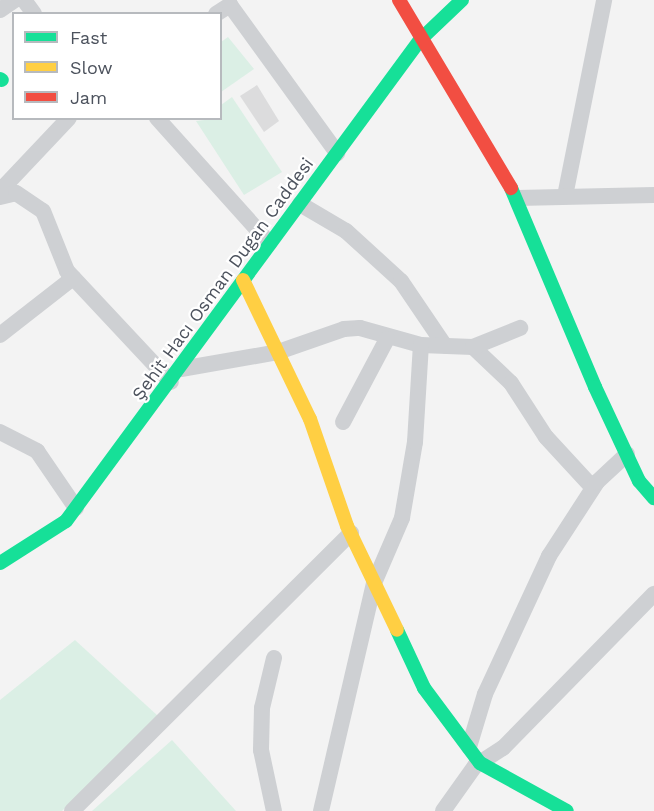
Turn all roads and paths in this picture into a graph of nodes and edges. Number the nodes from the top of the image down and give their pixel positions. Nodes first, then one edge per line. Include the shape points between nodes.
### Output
1 (399, 0) edge
2 (462, 0) edge
3 (604, 0) edge
4 (219, 12) edge
5 (420, 40) junction
6 (67, 120) edge
7 (159, 120) edge
8 (337, 153) junction
9 (0, 191) edge
10 (654, 195) edge
11 (565, 196) junction
12 (0, 197) edge
13 (517, 198) junction
14 (300, 204) junction
15 (269, 243) junction
16 (73, 278) junction
17 (243, 279) junction
18 (520, 328) dead end
19 (0, 335) edge
20 (387, 339) junction
21 (421, 345) junction
22 (445, 346) junction
23 (473, 347) junction
24 (278, 352) junction
25 (176, 376) junction
26 (343, 422) dead end
27 (0, 432) edge
28 (627, 454) junction
29 (593, 488) junction
30 (654, 498) edge
31 (76, 508) junction
32 (351, 532) junction
33 (0, 563) edge
34 (374, 583) junction
35 (654, 594) edge
36 (274, 658) dead end
37 (469, 747) junction
38 (480, 763) junction
39 (72, 811) edge
40 (274, 811) edge
41 (321, 811) edge
42 (442, 811) edge
43 (567, 811) edge

1 - 5 street
2 - 5 street, Şehit Hacı Osman Dugan Caddesi
3 - 11 street
4 - 8 street via 230,5
5 - 8 street, Şehit Hacı Osman Dugan Caddesi
5 - 13 street
6 - 9 street
7 - 15 street
8 - 14 street, Şehit Hacı Osman Dugan Caddesi
10 - 11 street
11 - 13 street
12 - 16 street via 16,193 43,211
13 - 28 street
14 - 15 street, Şehit Hacı Osman Dugan Caddesi
14 - 22 street via 346,231 401,281
15 - 17 street, Şehit Hacı Osman Dugan Caddesi
16 - 19 street
16 - 25 street
17 - 24 street
17 - 25 street, Şehit Hacı Osman Dugan Caddesi
18 - 23 street
20 - 21 street
20 - 24 street via 360,328 344,328
20 - 26 street
21 - 22 street
21 - 34 street via 415,442 402,518
22 - 23 street
23 - 29 street via 512,383 546,438
24 - 25 street
24 - 32 street via 310,418
25 - 31 street, Şehit Hacı Osman Dugan Caddesi
27 - 31 street via 37,451
28 - 29 street
28 - 30 street
29 - 37 street via 549,556 485,694
31 - 33 street, Şehit Hacı Osman Dugan Caddesi via 66,521
32 - 34 street
32 - 39 street
34 - 37 street via 424,688
34 - 41 street
35 - 38 street via 503,748
36 - 40 street via 262,708 261,750
37 - 38 street
38 - 42 street
38 - 43 street

